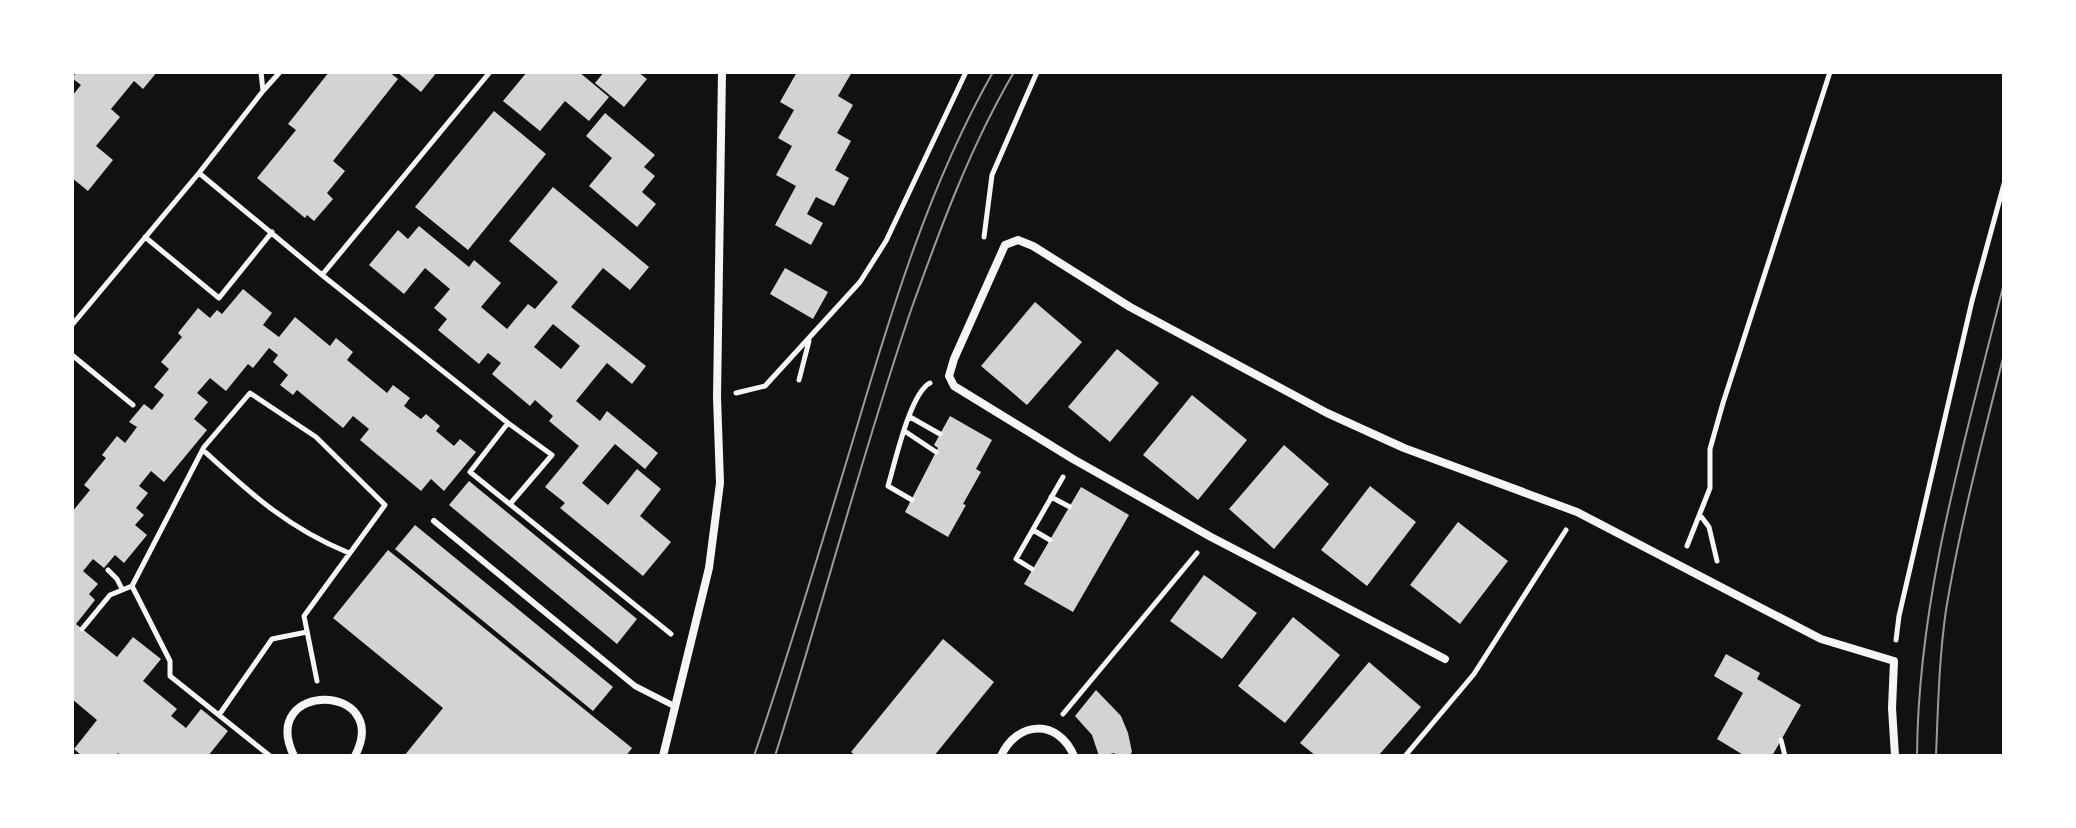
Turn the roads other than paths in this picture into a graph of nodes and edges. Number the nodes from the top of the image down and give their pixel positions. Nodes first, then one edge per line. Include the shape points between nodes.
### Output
1 (722, 72) edge
2 (434, 521) dead end
3 (1445, 659) dead end
4 (676, 707) junction
5 (294, 756) edge
6 (355, 756) edge
7 (663, 756) edge
8 (1001, 756) edge
9 (1074, 756) edge
10 (1895, 756) edge

1 - 4 street via 720,483 709,568
2 - 4 lane via 635,686
3 - 10 street via 1211,537 954,386 949,376 1005,245 1018,240 1033,246 1194,343 1340,419 1577,512 1821,639 1894,661
4 - 7 street
5 - 6 street via 288,744 291,719 320,698 353,710 362,732
8 - 9 street via 1014,736 1037,729 1060,736

